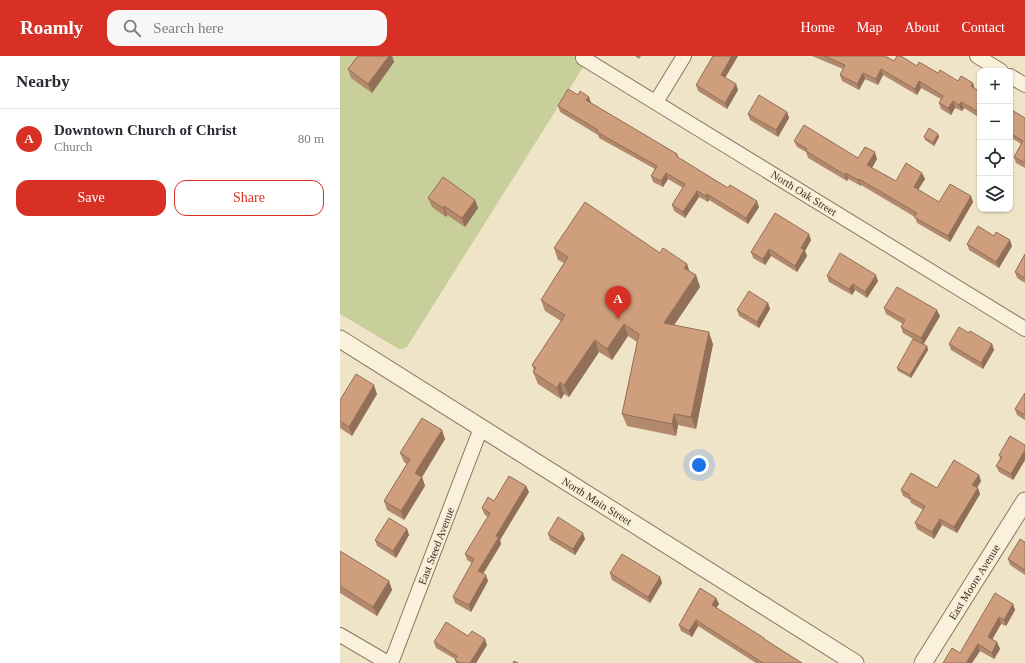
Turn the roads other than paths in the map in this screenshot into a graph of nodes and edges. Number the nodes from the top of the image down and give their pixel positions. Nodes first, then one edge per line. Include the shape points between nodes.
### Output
1 (684, 56) edge
2 (976, 56) edge
3 (583, 58) dead end
4 (997, 68) edge
5 (1013, 78) edge
6 (1025, 85) edge
7 (656, 102) junction
8 (1025, 329) edge
9 (342, 343) edge
10 (481, 428) junction
11 (1023, 510) edge
12 (340, 635) edge
13 (388, 663) edge
14 (391, 663) edge
15 (855, 663) edge
16 (923, 663) edge

1 - 7 street
2 - 4 street
3 - 7 street, North Oak Street
5 - 6 street
7 - 8 street, North Oak Street
9 - 10 street, North Main Street
10 - 14 street, East Steed Avenue
10 - 15 street, North Main Street
11 - 16 street, East Moore Avenue
12 - 13 street

